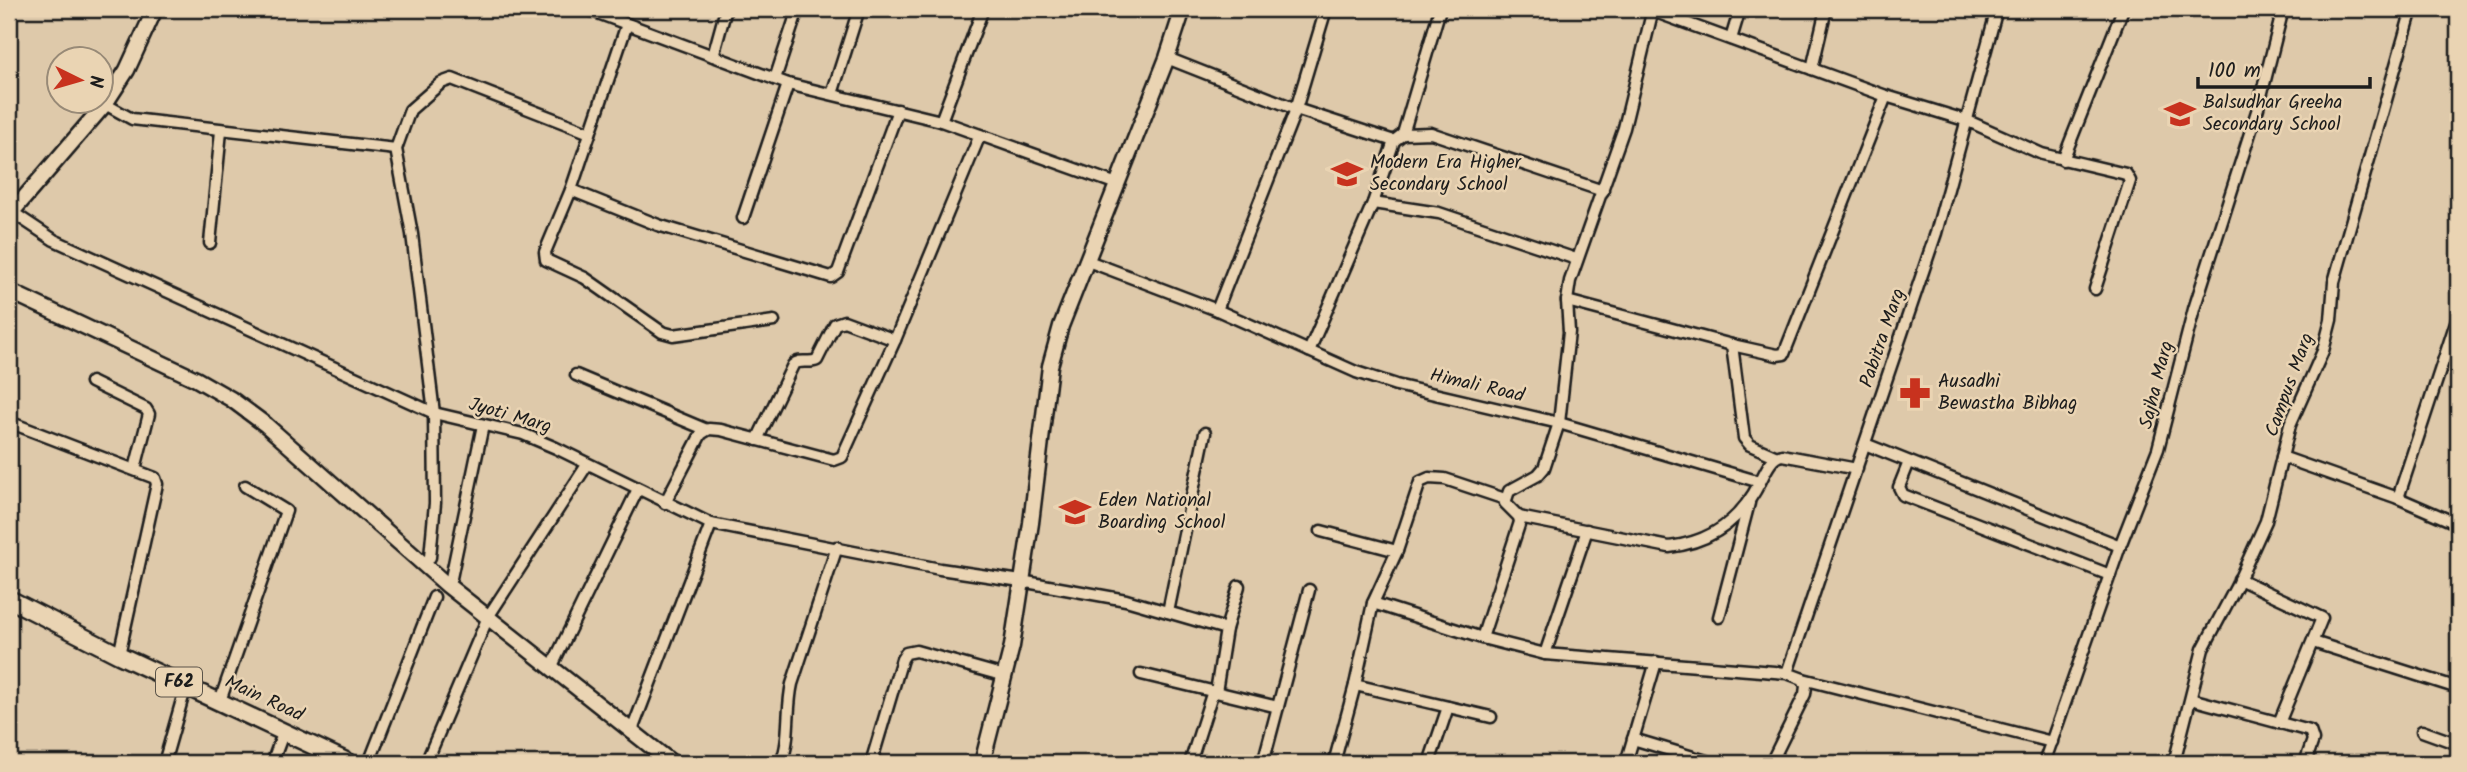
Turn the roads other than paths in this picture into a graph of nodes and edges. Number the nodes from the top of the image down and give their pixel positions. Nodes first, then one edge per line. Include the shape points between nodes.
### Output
1 (155, 9) edge
2 (587, 9) edge
3 (726, 9) edge
4 (798, 9) edge
5 (859, 9) edge
6 (983, 9) edge
7 (1184, 9) edge
8 (1326, 9) edge
9 (1440, 9) edge
10 (1740, 9) edge
11 (1826, 9) edge
12 (1997, 9) edge
13 (2123, 9) edge
14 (2283, 9) edge
15 (2412, 9) edge
16 (1653, 10) edge
17 (627, 24) junction
18 (1731, 39) junction
19 (713, 56) junction
20 (1167, 58) junction
21 (1812, 69) junction
22 (775, 79) junction
23 (788, 83) junction
24 (116, 87) edge
25 (832, 94) junction
26 (1886, 96) junction
27 (1296, 108) junction
28 (898, 110) junction
29 (116, 111) edge
30 (95, 116) edge
31 (941, 121) junction
32 (1968, 121) junction
33 (221, 131) junction
34 (590, 134) junction
35 (980, 135) junction
36 (1399, 138) junction
37 (396, 149) junction
38 (2063, 160) junction
39 (1117, 184) junction
40 (571, 190) junction
41 (1603, 191) junction
42 (1373, 202) junction
43 (10, 216) edge
44 (743, 218) dead end
45 (210, 243) dead end
46 (1576, 260) junction
47 (1088, 261) junction
48 (2095, 289) dead end
49 (9, 291) edge
50 (1567, 301) junction
51 (1217, 310) junction
52 (2458, 316) edge
53 (774, 321) dead end
54 (895, 340) junction
55 (1732, 345) junction
56 (1309, 351) junction
57 (576, 375) dead end
58 (91, 382) dead end
59 (434, 413) junction
60 (9, 422) edge
61 (1559, 423) junction
62 (483, 425) junction
63 (707, 430) junction
64 (1205, 433) dead end
65 (757, 440) junction
66 (1865, 444) junction
67 (1776, 456) junction
68 (2282, 457) junction
69 (1909, 462) junction
70 (587, 465) junction
71 (135, 468) junction
72 (1857, 469) junction
73 (1760, 482) junction
74 (245, 486) dead end
75 (638, 489) junction
76 (2398, 498) junction
77 (1505, 499) junction
78 (666, 503) junction
79 (1749, 503) junction
80 (1519, 517) junction
81 (711, 524) junction
82 (2458, 524) edge
83 (1587, 530) junction
84 (1321, 531) dead end
85 (2120, 546) junction
86 (837, 547) junction
87 (1397, 551) junction
88 (425, 565) junction
89 (2110, 575) junction
90 (2239, 579) junction
91 (1021, 580) junction
92 (447, 585) junction
93 (1239, 586) dead end
94 (1309, 590) dead end
95 (434, 597) dead end
96 (9, 599) edge
97 (1373, 603) junction
98 (9, 611) edge
99 (1168, 612) junction
100 (488, 617) junction
101 (1719, 617) dead end
102 (1226, 629) junction
103 (1482, 638) junction
104 (2313, 642) junction
105 (1545, 654) junction
106 (119, 655) junction
107 (1656, 662) junction
108 (551, 668) junction
109 (1787, 673) junction
110 (1140, 674) dead end
111 (1005, 676) junction
112 (1803, 679) junction
113 (1355, 685) junction
114 (2458, 688) edge
115 (185, 689) junction
116 (1215, 692) junction
117 (2191, 699) junction
118 (220, 701) junction
119 (1278, 707) junction
120 (1448, 707) junction
121 (1491, 717) dead end
122 (2279, 723) junction
123 (2422, 731) dead end
124 (631, 733) junction
125 (282, 735) junction
126 (1633, 739) junction
127 (2052, 742) junction
128 (2458, 744) edge
129 (164, 763) edge
130 (272, 763) edge
131 (326, 763) edge
132 (350, 763) edge
133 (369, 763) edge
134 (426, 763) edge
135 (673, 763) edge
136 (780, 763) edge
137 (871, 763) edge
138 (982, 763) edge
139 (1190, 763) edge
140 (1263, 763) edge
141 (1334, 763) edge
142 (1429, 763) edge
143 (1626, 763) edge
144 (1713, 763) edge
145 (1771, 763) edge
146 (2043, 763) edge
147 (2174, 763) edge
148 (2305, 763) edge

1 - 24 street
2 - 17 street
3 - 19 street
4 - 22 street
5 - 25 street
6 - 31 street
7 - 20 street
8 - 27 street
9 - 36 street
10 - 18 street
11 - 21 street
12 - 32 street, Pabitra Marg
13 - 38 street
14 - 85 street, Sajha Marg via 2258,108 2194,309 2158,449
15 - 68 street, Campus Marg via 2334,282 2323,351 2290,425
16 - 18 street
16 - 41 street
17 - 19 street
17 - 34 street
18 - 21 street
19 - 22 street
20 - 27 street
20 - 39 street
21 - 26 street
22 - 23 street
23 - 25 street
23 - 44 street
25 - 28 street
26 - 32 street
26 - 55 street via 1786,353
27 - 36 street
27 - 51 street
28 - 31 street
28 - 40 street via 838,272 831,277 658,226
29 - 33 street via 132,120
30 - 43 street
31 - 35 street
32 - 38 street
32 - 66 street, Pabitra Marg via 1936,233
33 - 37 street
33 - 45 street
34 - 37 street via 452,79 410,110
34 - 40 street
35 - 39 street
35 - 54 street
36 - 41 street via 1431,133
36 - 42 street
37 - 59 street via 412,234
38 - 48 street via 2126,174 2130,181
39 - 47 street
40 - 53 street via 545,252 548,262 585,278 673,335
41 - 46 street
42 - 46 street via 1439,213
42 - 56 street
43 - 59 street, Jyoti Marg
46 - 50 street
47 - 51 street, Himali Road
47 - 91 street via 1049,366
49 - 88 street via 231,399
50 - 55 street
50 - 61 street via 1569,332
51 - 56 street, Himali Road
52 - 76 street
54 - 65 street via 844,321 835,324 817,360 793,365
54 - 65 street via 840,459
55 - 67 street via 1744,438
56 - 61 street, Himali Road via 1396,385
57 - 63 street
58 - 71 street via 149,414
59 - 62 street, Jyoti Marg
59 - 88 street via 435,503 430,556
60 - 71 street
61 - 73 street, Himali Road
61 - 77 street via 1544,468 1509,491
62 - 70 street, Jyoti Marg via 523,434
62 - 92 street
63 - 65 street
63 - 78 street
64 - 99 street
66 - 69 street
66 - 72 street, Pabitra Marg
67 - 72 street
67 - 73 street
68 - 76 street
68 - 90 street, Campus Marg via 2266,521
69 - 85 street
69 - 89 street via 1899,487 1903,495
70 - 75 street, Jyoti Marg
70 - 100 street
71 - 106 street via 150,474 157,484
72 - 109 street, Pabitra Marg
73 - 79 street
74 - 118 street via 286,511
75 - 78 street, Jyoti Marg
75 - 108 street
76 - 82 street
77 - 80 street
77 - 87 street via 1444,479 1420,482
78 - 81 street, Jyoti Marg
79 - 83 street via 1724,527 1690,544 1669,547
79 - 101 street
80 - 83 street
80 - 103 street
81 - 86 street, Jyoti Marg
81 - 124 street
83 - 105 street
84 - 87 street
85 - 89 street, Sajha Marg
86 - 91 street, Jyoti Marg
86 - 136 street via 788,698
87 - 97 street
88 - 92 street
89 - 127 street, Sajha Marg
90 - 104 street via 2321,616
90 - 117 street, Campus Marg via 2203,649
91 - 99 street, Jyoti Marg
91 - 111 street
92 - 100 street
93 - 102 street
94 - 119 street
95 - 133 street
96 - 106 main road, Main Road / F62
97 - 103 street
97 - 113 street
98 - 115 main road, Main Road / F62
99 - 102 street, Jyoti Marg
100 - 108 street
100 - 134 street
102 - 116 street
103 - 105 street
104 - 114 street
104 - 122 street
105 - 107 street
106 - 115 main road, Main Road / F62
107 - 109 street
107 - 126 street
108 - 124 street
109 - 112 street
110 - 116 street
111 - 137 street via 916,651 906,653
111 - 138 street
112 - 127 street
112 - 145 street via 1805,694
113 - 120 street
113 - 141 street
115 - 118 main road, Main Road / F62
115 - 125 main road, Main Road / F62
115 - 129 street
116 - 119 street
116 - 139 street
117 - 122 street
117 - 147 street, Campus Marg
118 - 125 main road, Main Road / F62
119 - 140 street
120 - 121 street
120 - 142 street
122 - 148 street via 2312,734
123 - 128 street
124 - 135 street
125 - 130 street
125 - 131 main road, Main Road / F62
125 - 132 main road, Main Road / F62
126 - 143 street
126 - 144 street
127 - 146 street, Sajha Marg

